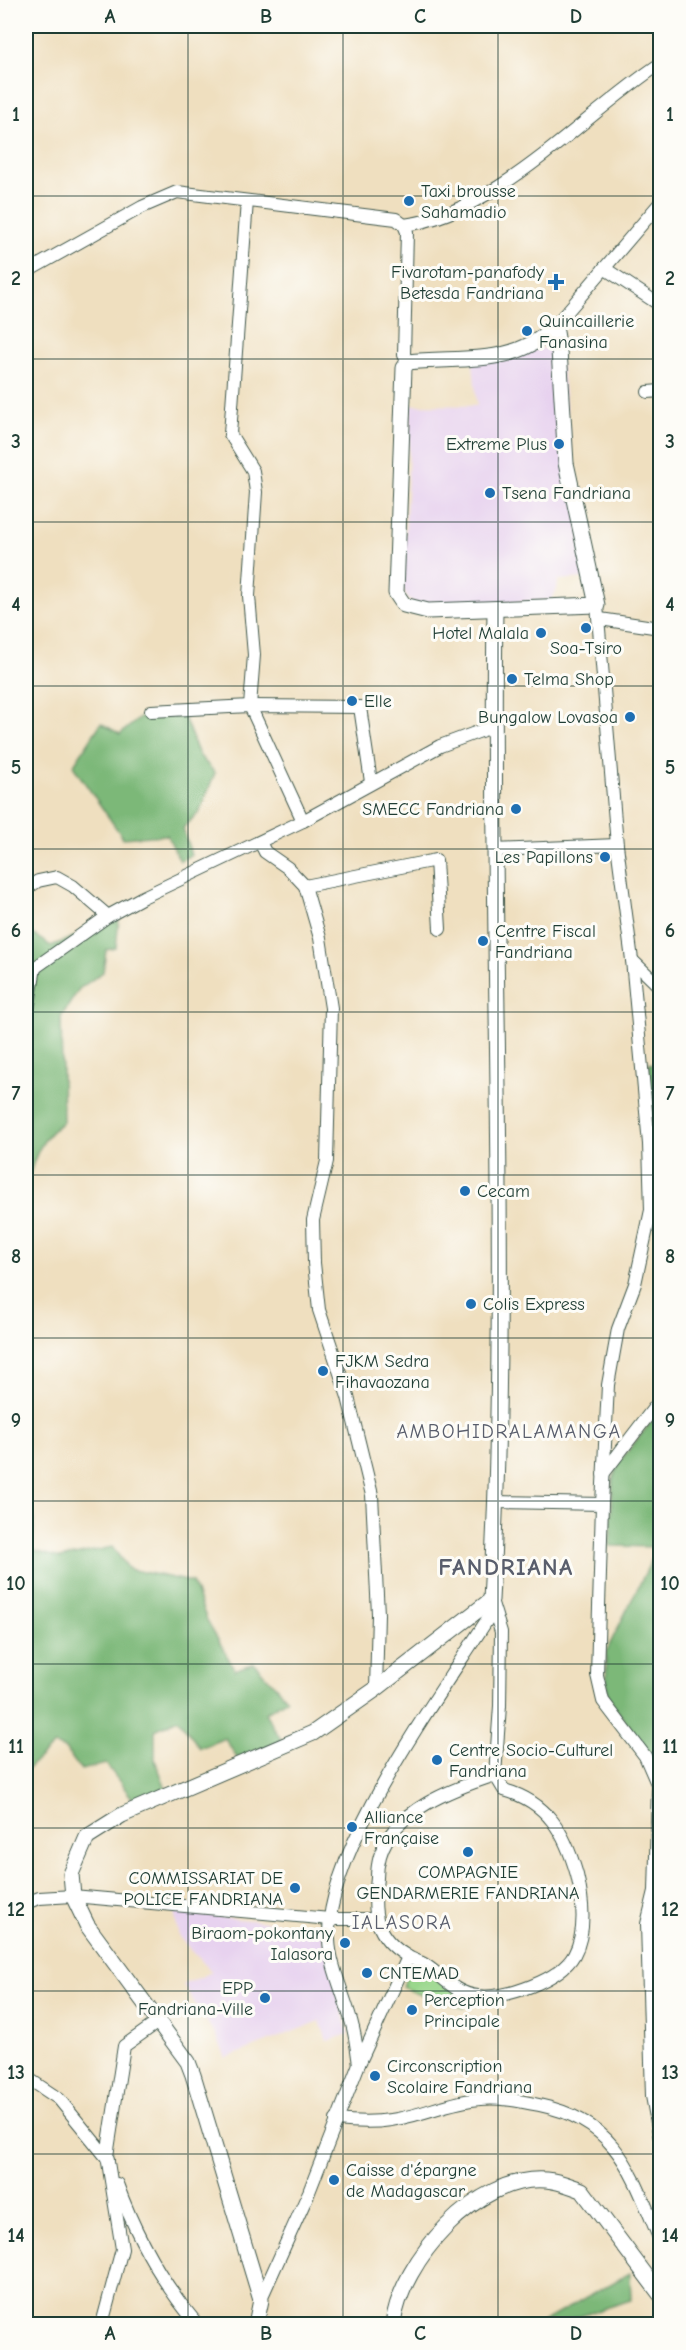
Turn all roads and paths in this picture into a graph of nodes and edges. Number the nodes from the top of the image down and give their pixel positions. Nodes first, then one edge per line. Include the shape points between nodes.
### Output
1 (660, 64) edge
2 (247, 201) junction
3 (660, 203) edge
4 (404, 225) junction
5 (604, 268) junction
6 (26, 272) edge
7 (660, 305) edge
8 (555, 326) junction
9 (408, 362) junction
10 (495, 610) junction
11 (598, 612) junction
12 (660, 628) edge
13 (250, 706) junction
14 (151, 711) dead end
15 (494, 726) junction
16 (371, 782) junction
17 (303, 821) junction
18 (260, 842) junction
19 (617, 845) junction
20 (494, 850) junction
21 (305, 886) junction
22 (26, 889) edge
23 (108, 916) junction
24 (440, 929) dead end
25 (632, 960) junction
26 (30, 970) edge
27 (659, 985) edge
28 (26, 1022) edge
29 (660, 1400) edge
30 (603, 1474) junction
31 (496, 1502) junction
32 (602, 1504) junction
33 (491, 1600) junction
34 (376, 1689) junction
35 (495, 1775) junction
36 (73, 1896) junction
37 (26, 1897) edge
38 (39, 1898) junction
39 (26, 1903) edge
40 (330, 1918) junction
41 (375, 1919) junction
42 (408, 1957) junction
43 (158, 2022) junction
44 (359, 2064) junction
45 (26, 2077) edge
46 (336, 2120) junction
47 (660, 2139) edge
48 (107, 2156) junction
49 (660, 2240) edge
50 (660, 2294) edge
51 (261, 2300) junction
52 (102, 2325) edge
53 (197, 2325) edge
54 (250, 2325) edge
55 (256, 2325) edge
56 (393, 2325) edge

1 - 4 street via 496,190 423,223
2 - 4 street via 396,219
2 - 6 street via 177,192 142,207
2 - 13 street via 230,434 253,471 256,492 249,596 254,655
3 - 5 street
4 - 9 street via 404,355
5 - 7 street
5 - 8 street
8 - 9 main road via 542,339 502,355
8 - 11 main road via 566,463
9 - 10 main road via 404,368 396,593 404,605 414,610
10 - 11 main road
10 - 15 main road
11 - 12 street
11 - 19 street
13 - 14 street
13 - 16 street via 360,707
13 - 17 street
15 - 16 street via 440,746
15 - 20 main road
16 - 17 street
17 - 18 street
18 - 21 street via 265,852
18 - 23 street
19 - 20 street
19 - 25 street
20 - 31 main road via 498,1103
21 - 24 street via 436,860
21 - 34 street via 320,938 331,1008 327,1161 313,1220 314,1263 319,1310 348,1397 372,1495 378,1614
22 - 23 street via 38,881 57,878 73,886
23 - 26 street
25 - 27 street
25 - 30 street via 649,1144 651,1210 635,1284 618,1329 608,1385
26 - 28 street
29 - 30 street
30 - 32 street
31 - 32 street
31 - 33 main road
32 - 47 street via 599,1682 603,1701 645,1756 657,1786 655,1891 646,1924 652,2096
33 - 34 main road
33 - 35 street via 501,1632
33 - 40 street via 487,1620 377,1794 341,1873
34 - 36 main road via 313,1733 122,1815 87,1837 71,1875
35 - 41 street via 451,1789 394,1830 380,1855
35 - 42 street via 504,1790 524,1795 553,1819 570,1852 581,1890 583,1929 574,1956 544,1981 514,1993 478,1996 445,1982 424,1964
36 - 38 street
36 - 40 street
36 - 43 main road via 87,1925
37 - 38 street
38 - 39 street
40 - 41 street
40 - 44 street via 328,1941
41 - 42 street via 396,1948
42 - 44 street
43 - 48 street via 124,2046
43 - 51 main road via 193,2075
44 - 46 street
45 - 48 street via 59,2099
46 - 49 street via 392,2120 479,2099 514,2100 552,2108 592,2125 609,2141 642,2192
46 - 51 street
48 - 52 street via 122,2249
48 - 53 street via 133,2228 171,2293
50 - 56 main road via 582,2190 544,2179 509,2186 480,2198 445,2228 406,2280
51 - 54 street
51 - 55 main road

